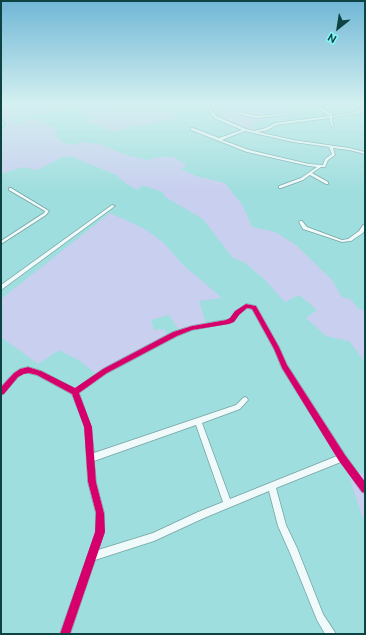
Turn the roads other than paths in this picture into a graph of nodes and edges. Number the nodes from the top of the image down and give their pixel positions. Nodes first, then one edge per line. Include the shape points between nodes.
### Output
1 (205, 134) edge
2 (235, 134) edge
3 (259, 134) edge
4 (220, 139) junction
5 (331, 147) junction
6 (365, 153) edge
7 (324, 166) junction
8 (311, 174) junction
9 (327, 183) dead end
10 (280, 187) dead end
11 (10, 189) dead end
12 (113, 206) dead end
13 (301, 222) dead end
14 (365, 226) edge
15 (1, 243) edge
16 (1, 288) edge
17 (1, 392) edge
18 (75, 392) junction
19 (244, 400) dead end
20 (198, 422) junction
21 (91, 458) junction
22 (342, 458) junction
23 (272, 486) junction
24 (365, 488) edge
25 (228, 504) junction
26 (91, 557) junction
27 (65, 634) edge
28 (331, 634) edge

1 - 4 street
2 - 4 street
3 - 5 street
4 - 7 street via 267,156
5 - 6 street
5 - 7 street via 334,154 326,160
7 - 8 street via 316,168
8 - 9 street
8 - 10 street
11 - 15 street via 47,211
12 - 16 street
13 - 14 street via 305,228 342,240 350,240
17 - 18 street via 16,375 28,370
18 - 21 street via 88,427
18 - 22 street via 105,371 175,334 232,320 241,309 250,306 257,310 284,366
19 - 20 street via 238,407
20 - 21 street
20 - 25 street
21 - 26 street via 92,482 100,513 100,532
22 - 23 street
22 - 24 street
23 - 25 street
23 - 28 street via 282,526 320,617
25 - 26 street via 154,537
26 - 27 street

